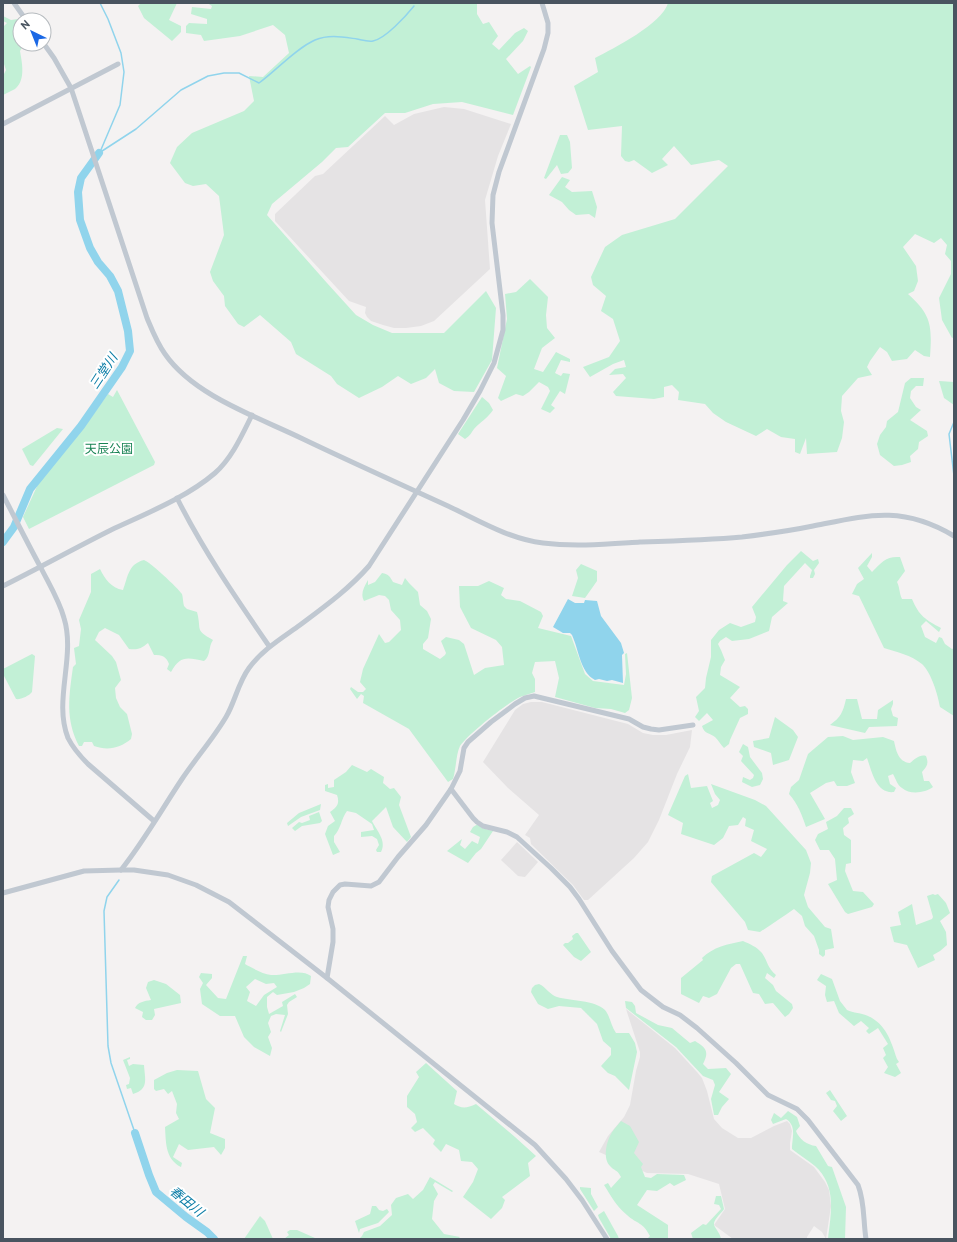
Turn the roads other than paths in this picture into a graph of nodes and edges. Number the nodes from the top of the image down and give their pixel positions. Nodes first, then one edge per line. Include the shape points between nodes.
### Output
1 (14, 3) edge
2 (542, 3) edge
3 (20, 12) edge
4 (50, 52) edge
5 (118, 64) dead end
6 (71, 88) junction
7 (3, 124) edge
8 (252, 415) junction
9 (417, 492) junction
10 (3, 495) edge
11 (176, 498) junction
12 (954, 536) edge
13 (40, 568) junction
14 (3, 586) edge
15 (269, 646) junction
16 (693, 725) dead end
17 (451, 789) junction
18 (154, 820) junction
19 (121, 870) junction
20 (3, 893) edge
21 (327, 978) junction
22 (607, 1239) edge
23 (866, 1239) edge

1 - 3 street
2 - 9 street via 548,23 544,49 493,195 492,223 503,315 499,347 480,391
4 - 6 street
5 - 6 street
6 - 7 street
6 - 8 street via 147,318 166,355 202,390
8 - 9 street
8 - 11 street via 237,445 222,466
9 - 12 street via 510,534 542,543 572,545 741,537 877,515 922,521
9 - 15 street via 369,566 356,581 322,609
10 - 13 street
11 - 13 street
11 - 15 street via 193,532
13 - 14 street
13 - 18 street via 60,606 68,633 62,708 68,738 88,764
15 - 18 street via 249,668 234,702 214,737
16 - 17 street via 651,730 629,719 542,697 525,698 468,742 464,748 460,771
17 - 21 street via 426,825 379,882 371,886 340,885 333,892 328,907 333,935
17 - 23 street via 473,818 483,826 517,837 570,887 641,990 663,1007 688,1021 768,1095 797,1109 808,1120 858,1185 864,1207
18 - 19 street
19 - 20 street via 84,871
19 - 21 street via 168,875 211,892 245,913
21 - 22 street via 535,1145 566,1179

